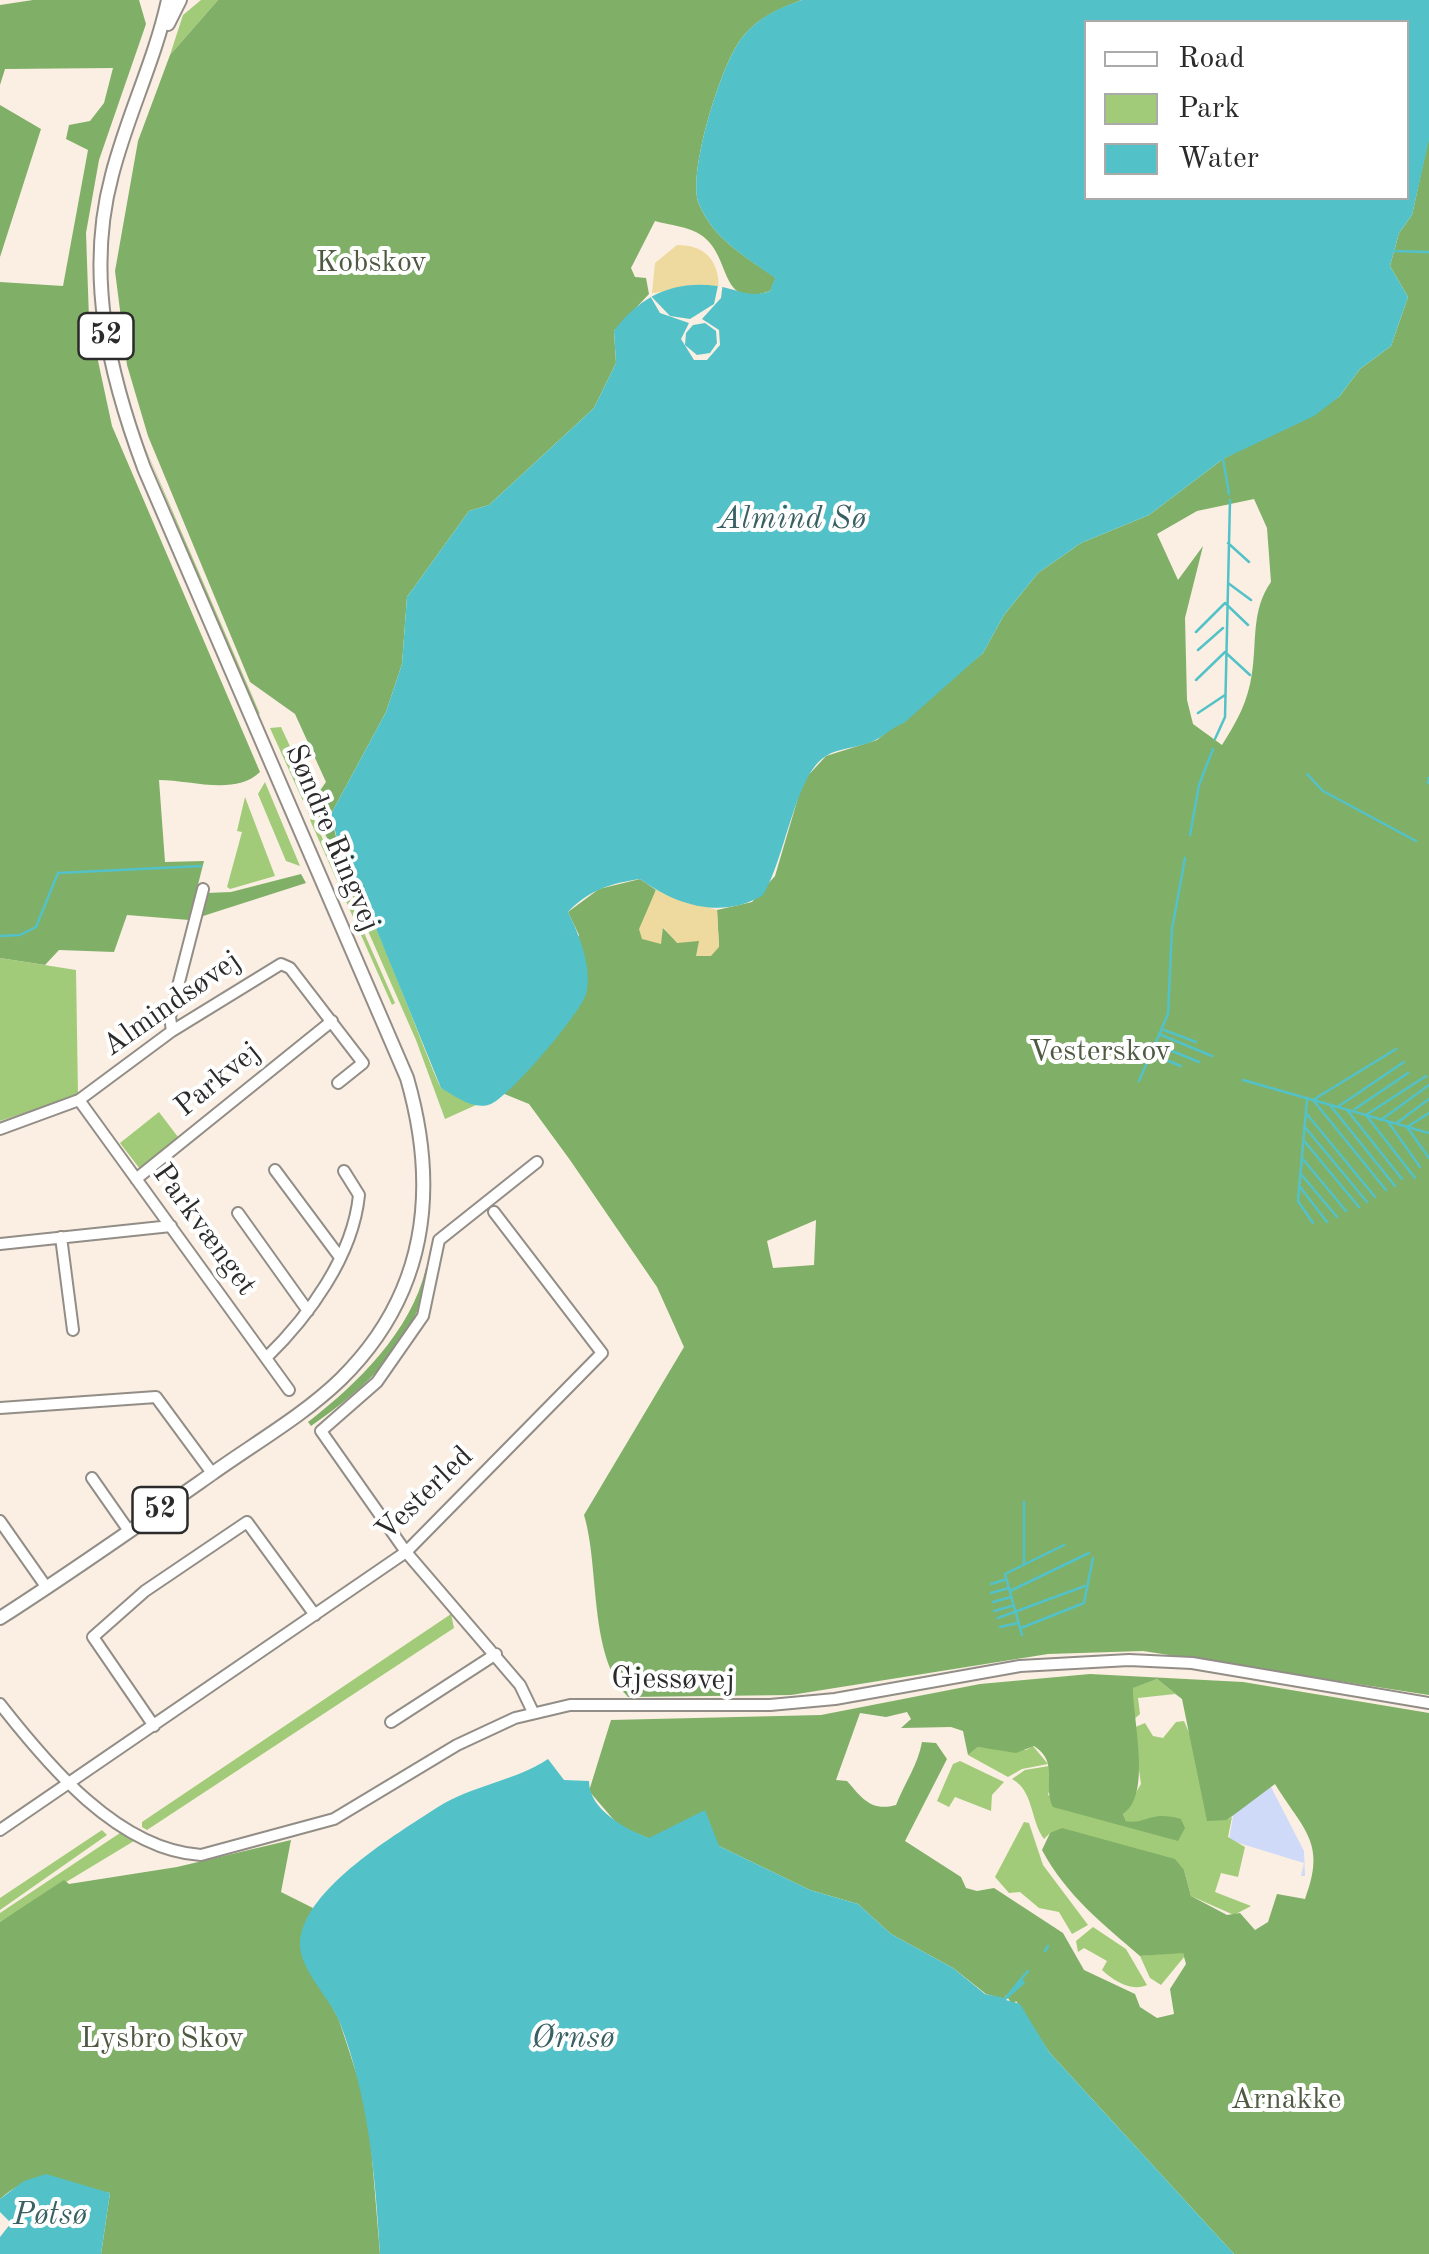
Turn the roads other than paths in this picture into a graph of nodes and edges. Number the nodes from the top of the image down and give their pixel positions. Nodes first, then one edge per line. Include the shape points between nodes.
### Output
1 (168, 0) edge
2 (180, 0) edge
3 (152, 58) junction
4 (203, 889) dead end
5 (332, 1021) junction
6 (172, 1031) junction
7 (338, 1083) dead end
8 (79, 1100) junction
9 (0, 1129) edge
10 (537, 1162) dead end
11 (275, 1170) dead end
12 (344, 1171) dead end
13 (136, 1178) junction
14 (494, 1212) dead end
15 (238, 1213) dead end
16 (171, 1226) junction
17 (61, 1238) junction
18 (0, 1244) edge
19 (339, 1256) junction
20 (308, 1311) junction
21 (72, 1330) dead end
22 (266, 1358) junction
23 (288, 1390) dead end
24 (0, 1408) edge
25 (212, 1473) junction
26 (92, 1478) dead end
27 (0, 1521) edge
28 (129, 1531) junction
29 (406, 1552) junction
30 (47, 1588) junction
31 (316, 1615) junction
32 (0, 1618) edge
33 (496, 1654) junction
34 (1429, 1703) edge
35 (0, 1704) edge
36 (533, 1712) junction
37 (392, 1722) dead end
38 (154, 1726) junction
39 (68, 1784) junction
40 (0, 1830) edge

1 - 3 main road, Søndre Ringvej / 52
2 - 3 main road, Søndre Ringvej / 52
3 - 25 main road, Søndre Ringvej / 52 via 111,178 104,221 101,308 112,371 144,468 407,1078 425,1158 416,1252 378,1333 340,1380
4 - 6 street
5 - 6 street, Almindsøvej via 281,964
5 - 7 street, Almindsøvej via 364,1063
5 - 13 street, Parkvej
6 - 8 street, Almindsøvej
8 - 9 street, Almindsøvej
8 - 13 street, Parkvænget
10 - 29 street via 439,1240 414,1331 376,1382 320,1431
11 - 19 street
12 - 19 street via 359,1195
13 - 16 street, Parkvænget
14 - 29 street, Vesterled via 602,1353
15 - 20 street
16 - 17 street
16 - 22 street, Parkvænget
17 - 18 street
17 - 21 street
19 - 20 street
20 - 22 street
22 - 23 street, Parkvænget
24 - 25 street via 156,1397
25 - 28 main road, Søndre Ringvej / 52
26 - 28 street
27 - 30 street
28 - 30 main road, Søndre Ringvej / 52
29 - 31 street, Vesterled
29 - 33 street
30 - 32 main road, Søndre Ringvej / 52
31 - 38 street, Vesterled
31 - 38 street via 248,1522 145,1591 94,1636
33 - 36 street
33 - 37 street
34 - 36 street, Gjessøvej via 1129,1660 1020,1666 792,1704 603,1703
35 - 39 street, Gjessøvej
36 - 39 street, Gjessøvej via 416,1767 340,1817 201,1855 151,1841
38 - 39 street, Vesterled
39 - 40 street, Vesterled

